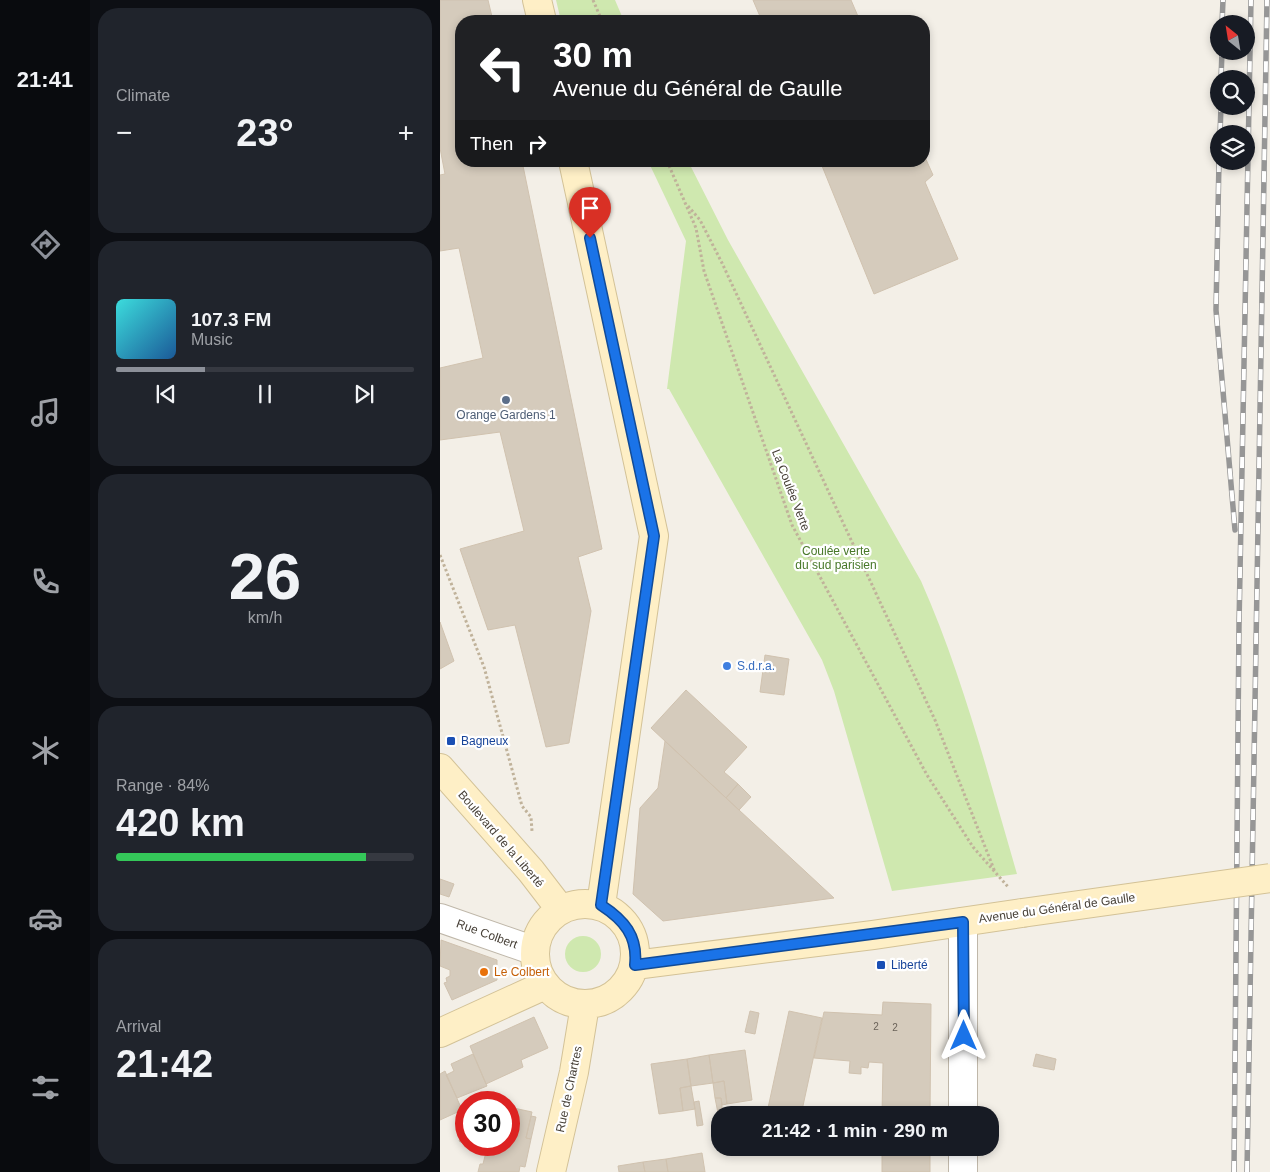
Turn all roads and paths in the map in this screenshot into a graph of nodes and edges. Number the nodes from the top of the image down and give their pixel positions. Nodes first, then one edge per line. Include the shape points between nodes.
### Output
1 (537, 0) edge
2 (592, 0) edge
3 (541, 15) edge
4 (599, 15) edge
5 (574, 167) edge
6 (670, 167) edge
7 (686, 204) junction
8 (440, 555) edge
9 (440, 768) edge
10 (531, 871) junction
11 (996, 876) junction
12 (1270, 878) edge
13 (1017, 902) junction
14 (601, 905) junction
15 (561, 910) junction
16 (440, 918) edge
17 (963, 922) junction
18 (534, 951) junction
19 (635, 965) junction
20 (545, 985) junction
21 (585, 1005) junction
22 (440, 1033) edge
23 (963, 1106) edge
24 (963, 1156) edge
25 (551, 1172) edge
26 (963, 1172) edge

1 - 3 main road
2 - 4 path
5 - 14 main road via 654,536
6 - 7 path, La Coulée Verte
7 - 11 path via 700,220 722,263 935,720
7 - 11 path, La Coulée Verte via 696,228 704,272 792,525 927,775 972,846
8 - 10 path via 484,667 522,806 531,818
9 - 10 main road, Boulevard de la Liberté
10 - 15 main road, Boulevard de la Liberté
11 - 13 path, La Coulée Verte
12 - 13 main road, Avenue du Général de Gaulle, bridge
13 - 17 main road, Avenue du Général de Gaulle
14 - 15 main road via 575,905
14 - 19 main road via 618,916 629,929 635,946
15 - 18 main road via 548,920 538,935
16 - 18 street, Rue Colbert
17 - 19 main road, Avenue du Général de Gaulle
17 - 23 street
18 - 20 main road via 539,975
19 - 21 main road via 619,992 600,1002
20 - 21 main road via 560,998
20 - 22 main road
21 - 25 main road, Rue de Chartres via 574,1072
24 - 26 street

